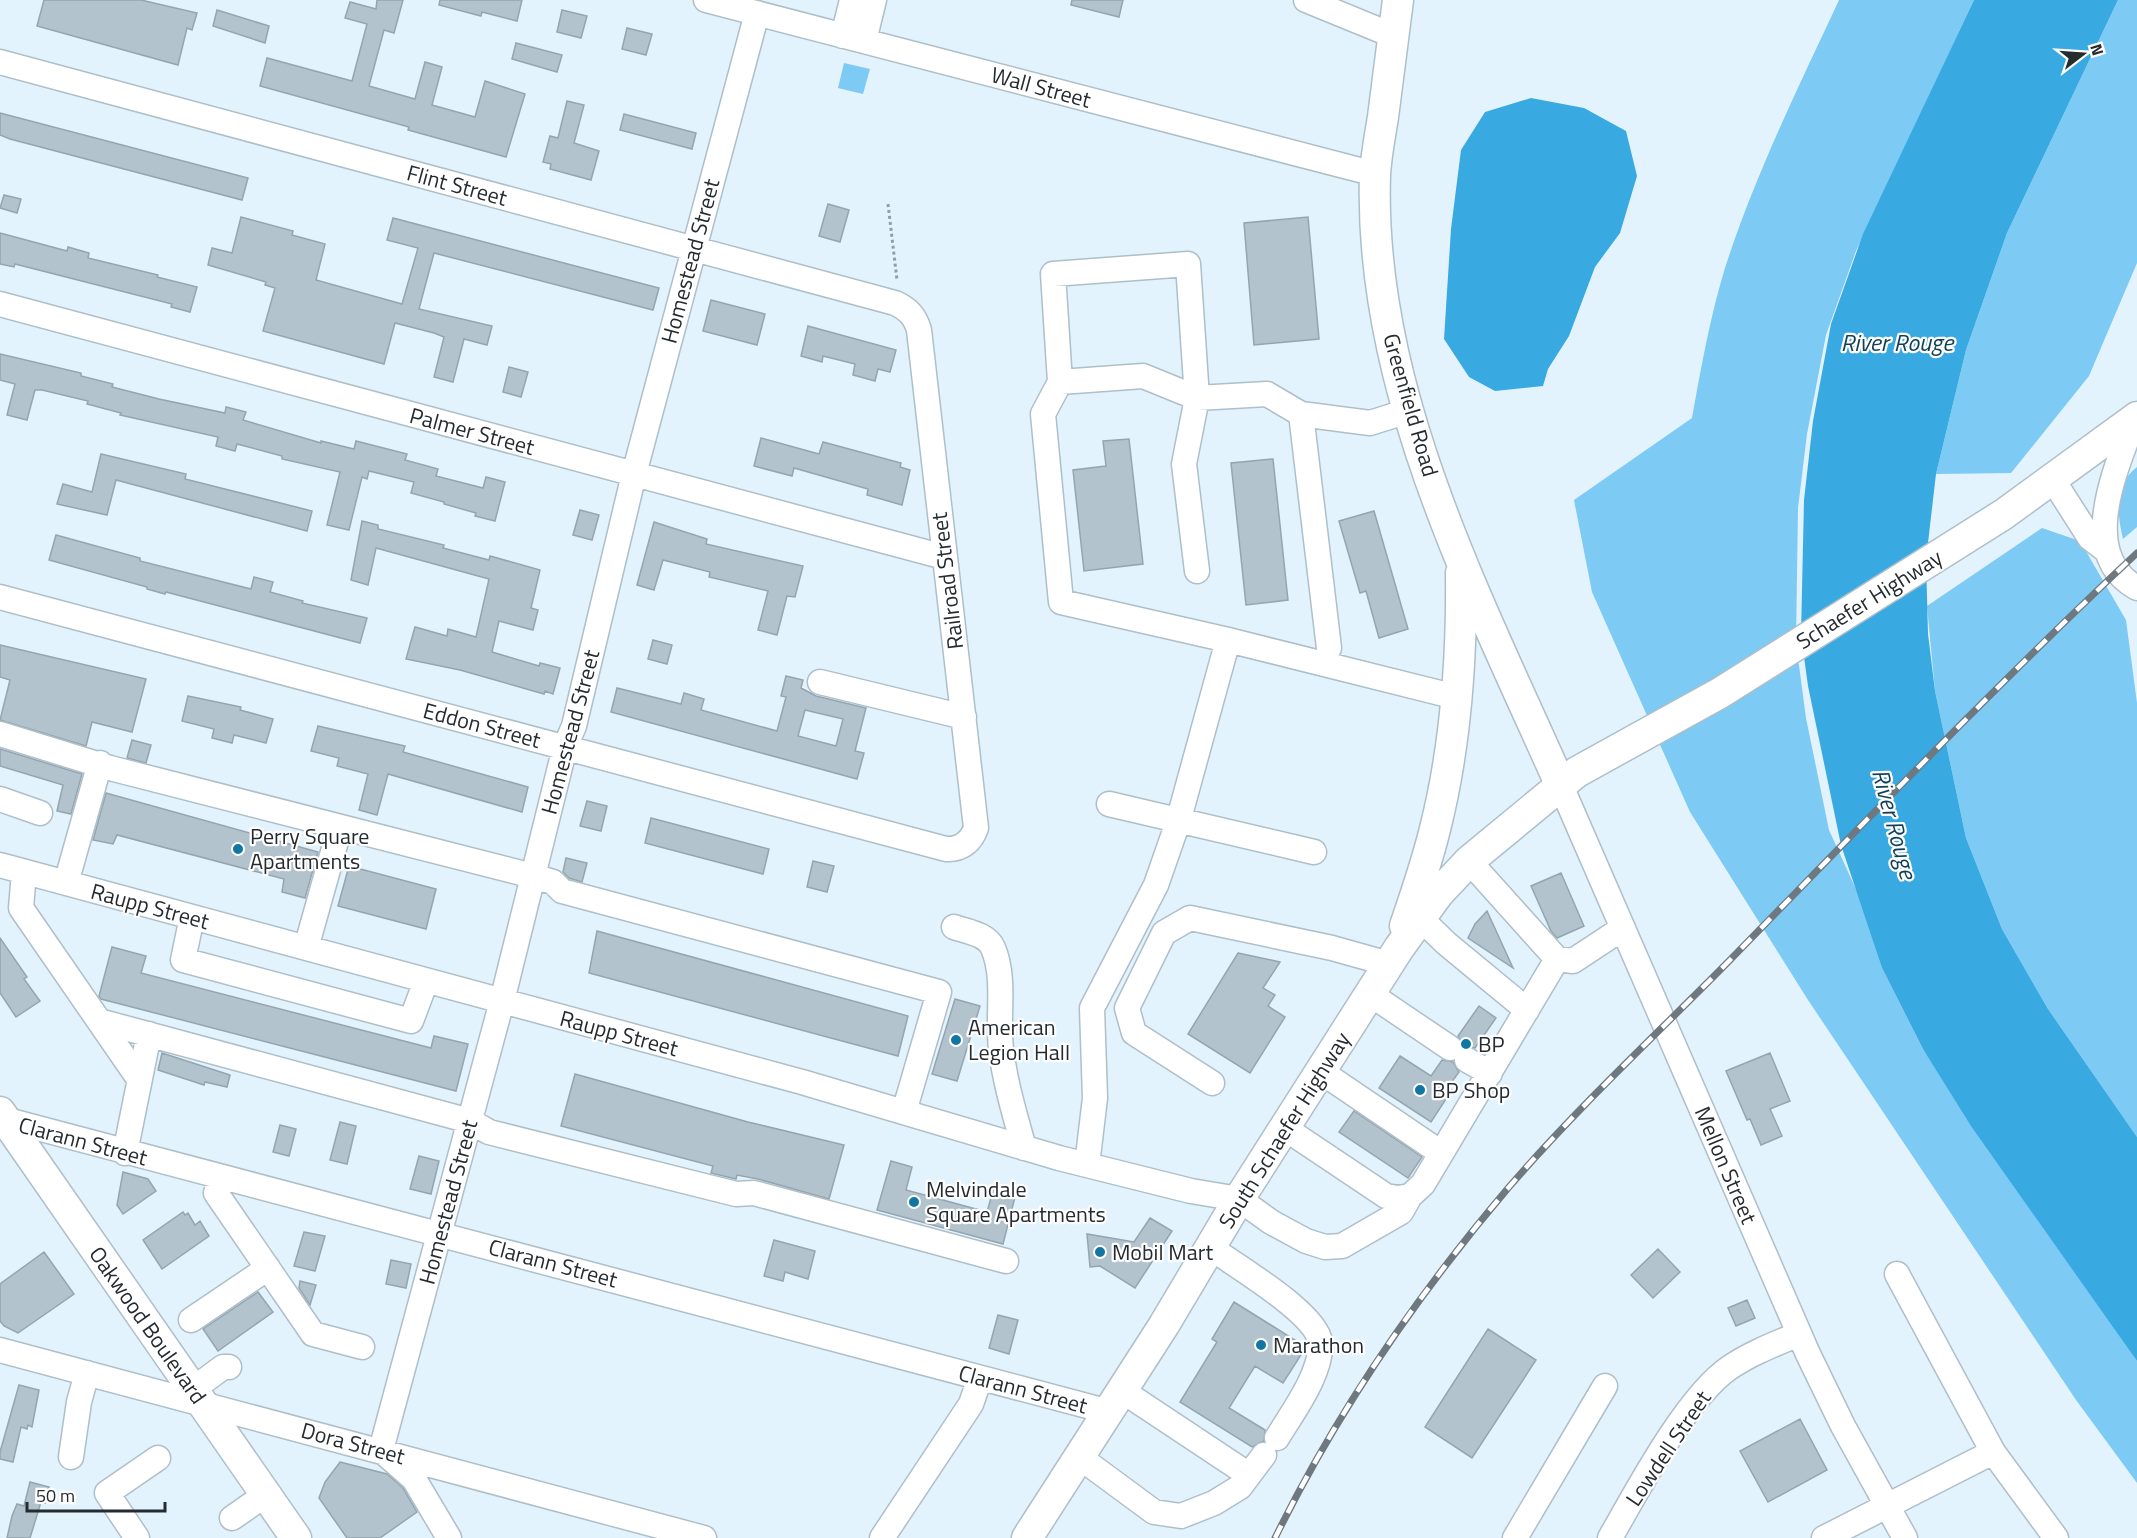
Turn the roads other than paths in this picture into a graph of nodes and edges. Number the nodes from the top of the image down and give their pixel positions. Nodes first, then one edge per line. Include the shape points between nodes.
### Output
1 (706, 0) edge
2 (852, 0) edge
3 (874, 0) edge
4 (1306, 0) edge
5 (1398, 0) edge
6 (757, 13) junction
7 (1394, 36) junction
8 (854, 38) junction
9 (0, 62) edge
10 (1375, 174) junction
11 (693, 249) junction
12 (0, 304) edge
13 (911, 313) joint
14 (1060, 382) junction
15 (1197, 398) junction
16 (1408, 411) junction
17 (1301, 414) junction
18 (2135, 419) edge
19 (634, 474) junction
20 (2052, 480) junction
21 (2108, 551) junction
22 (944, 557) junction
23 (1461, 561) junction
24 (1197, 571) dead end
25 (2137, 588) edge
26 (0, 597) edge
27 (1228, 640) junction
28 (1329, 648) dead end
29 (820, 681) dead end
30 (1456, 697) junction
31 (964, 717) junction
32 (0, 734) edge
33 (565, 747) junction
34 (1590, 763) joint
35 (100, 764) junction
36 (1561, 786) junction
37 (0, 799) edge
38 (1109, 804) dead end
39 (40, 813) dead end
40 (1178, 822) junction
41 (340, 827) junction
42 (964, 846) joint
43 (1314, 852) dead end
44 (1469, 861) junction
45 (0, 866) edge
46 (24, 872) junction
47 (533, 876) junction
48 (66, 883) junction
49 (192, 917) junction
50 (1420, 918) junction
51 (954, 927) dead end
52 (1623, 928) junction
53 (306, 948) junction
54 (1394, 956) junction
55 (1557, 959) junction
56 (426, 981) junction
57 (1370, 994) junction
58 (502, 1001) junction
59 (1527, 1010) junction
60 (99, 1021) junction
61 (148, 1034) junction
62 (1320, 1071) junction
63 (1490, 1073) junction
64 (139, 1079) junction
65 (1212, 1083) dead end
66 (904, 1112) junction
67 (2, 1117) edge
68 (470, 1121) junction
69 (1284, 1127) junction
70 (1024, 1148) junction
71 (125, 1153) junction
72 (1442, 1153) junction
73 (1087, 1165) junction
74 (222, 1177) junction
75 (1410, 1196) junction
76 (1239, 1199) junction
77 (440, 1233) junction
78 (1210, 1247) junction
79 (1006, 1261) dead end
80 (268, 1268) junction
81 (1897, 1274) dead end
82 (191, 1320) dead end
83 (1799, 1334) junction
84 (362, 1347) dead end
85 (0, 1350) edge
86 (229, 1367) dead end
87 (87, 1373) junction
88 (980, 1378) junction
89 (1605, 1386) dead end
90 (197, 1397) junction
91 (1113, 1401) junction
92 (381, 1450) junction
93 (1993, 1452) junction
94 (1078, 1456) junction
95 (71, 1457) dead end
96 (158, 1458) dead end
97 (1249, 1475) junction
98 (264, 1495) junction
99 (1887, 1506) junction
100 (232, 1518) dead end
101 (137, 1538) edge
102 (296, 1538) edge
103 (449, 1538) edge
104 (704, 1538) edge
105 (882, 1538) edge
106 (1027, 1538) edge
107 (1515, 1538) edge
108 (1610, 1538) edge
109 (1824, 1538) edge
110 (1905, 1538) edge
111 (2056, 1538) edge

1 - 6 street, Wall Street
2 - 8 street
3 - 8 street
4 - 7 street
5 - 7 main road, Greenfield Road
6 - 8 street, Wall Street
6 - 11 street, Homestead Street
7 - 10 main road, Greenfield Road
8 - 10 street, Wall Street
9 - 11 street, Flint Street
10 - 16 main road, Greenfield Road via 1384,305
11 - 13 street, Flint Street via 895,303
11 - 19 street, Homestead Street
12 - 19 street, Palmer Street
13 - 22 street, Railroad Street via 919,330
14 - 15 street via 1143,376
14 - 15 street via 1053,274 1188,264
14 - 27 street via 1043,414 1061,602
15 - 17 street via 1267,394
15 - 24 street via 1184,464
16 - 17 street via 1370,423
16 - 23 main road, Greenfield Road
17 - 28 street
18 - 20 main road, Schaefer Highway
18 - 21 street via 2107,492 2104,513
19 - 22 street, Palmer Street
19 - 33 street, Homestead Street via 574,726
20 - 21 street via 2090,538
20 - 34 main road, Schaefer Highway via 1747,676
21 - 25 street via 2118,571
22 - 31 street, Railroad Street
23 - 30 main road via 1462,630
23 - 36 main road, Greenfield Road
26 - 33 street, Eddon Street
27 - 30 street
27 - 40 street
29 - 31 street
30 - 54 main road via 1435,829
31 - 42 street, Railroad Street via 976,828
32 - 35 street
33 - 42 street, Eddon Street via 946,849
33 - 47 street, Homestead Street
34 - 36 main road, South Schaefer Highway
35 - 41 street
35 - 48 street
36 - 44 main road, South Schaefer Highway
36 - 52 street, Mellon Street
37 - 39 street
38 - 40 street
40 - 43 street
40 - 73 street via 1156,885 1092,1008 1095,1098
41 - 47 street
41 - 53 street
44 - 50 main road, South Schaefer Highway
44 - 55 street
45 - 46 street, Raupp Street
46 - 48 street, Raupp Street
46 - 60 street via 21,908
47 - 58 street, Homestead Street
47 - 66 street via 553,882 562,891 939,992
48 - 49 street, Raupp Street
49 - 53 street, Raupp Street
49 - 56 street via 183,960 411,1021
50 - 54 main road, South Schaefer Highway
50 - 59 street
51 - 70 street via 985,937 993,947 998,966 1006,1083
52 - 55 street via 1573,961
52 - 83 street, Mellon Street
53 - 56 street, Raupp Street
54 - 57 main road, South Schaefer Highway
54 - 65 street via 1190,918 1178,922 1164,933 1127,1008 1134,1033
55 - 59 street
56 - 58 street, Raupp Street
57 - 62 main road, South Schaefer Highway
57 - 63 street
58 - 66 street, Raupp Street
58 - 68 street, Homestead Street
59 - 63 street
60 - 61 street
60 - 64 street
61 - 64 street
61 - 68 street
62 - 69 main road, South Schaefer Highway
62 - 72 street
63 - 72 street
64 - 71 street
66 - 70 street, Raupp Street
67 - 71 street, Clarann Street
67 - 90 main road, Oakwood Boulevard
68 - 77 street, Homestead Street
68 - 79 street via 489,1132 736,1194 754,1193
69 - 75 street via 1386,1196
69 - 76 main road, South Schaefer Highway
70 - 73 street, Raupp Street
71 - 74 street, Clarann Street
72 - 75 street via 1423,1184
73 - 76 street, Raupp Street
74 - 77 street, Clarann Street
74 - 80 street via 216,1194
75 - 76 street via 1401,1212 1342,1246 1325,1247 1280,1227
76 - 78 main road, South Schaefer Highway
77 - 88 street, Clarann Street
77 - 92 street, Homestead Street
78 - 91 main road, South Schaefer Highway
78 - 97 street via 1291,1304 1313,1325 1320,1342 1312,1380
80 - 82 street
80 - 84 street via 314,1334
81 - 93 street
83 - 99 street, Mellon Street
83 - 108 street, Lowdell Street via 1753,1353 1712,1384 1675,1430
85 - 87 street, Dora Street
86 - 90 street via 223,1367
87 - 90 street, Dora Street
87 - 95 street
88 - 91 street, Clarann Street
88 - 105 street via 971,1404
89 - 107 street
90 - 92 street, Dora Street
90 - 98 main road, Oakwood Boulevard
91 - 94 main road, South Schaefer Highway
91 - 97 street, Clarann Street
92 - 103 street via 414,1479
92 - 104 street, Dora Street
93 - 99 street
93 - 111 street
94 - 97 street via 1154,1512 1181,1516 1214,1503 1240,1487
94 - 106 main road, South Schaefer Highway
96 - 101 street via 107,1493
98 - 100 street
98 - 102 main road, Oakwood Boulevard
99 - 109 street
99 - 110 street, Mellon Street

